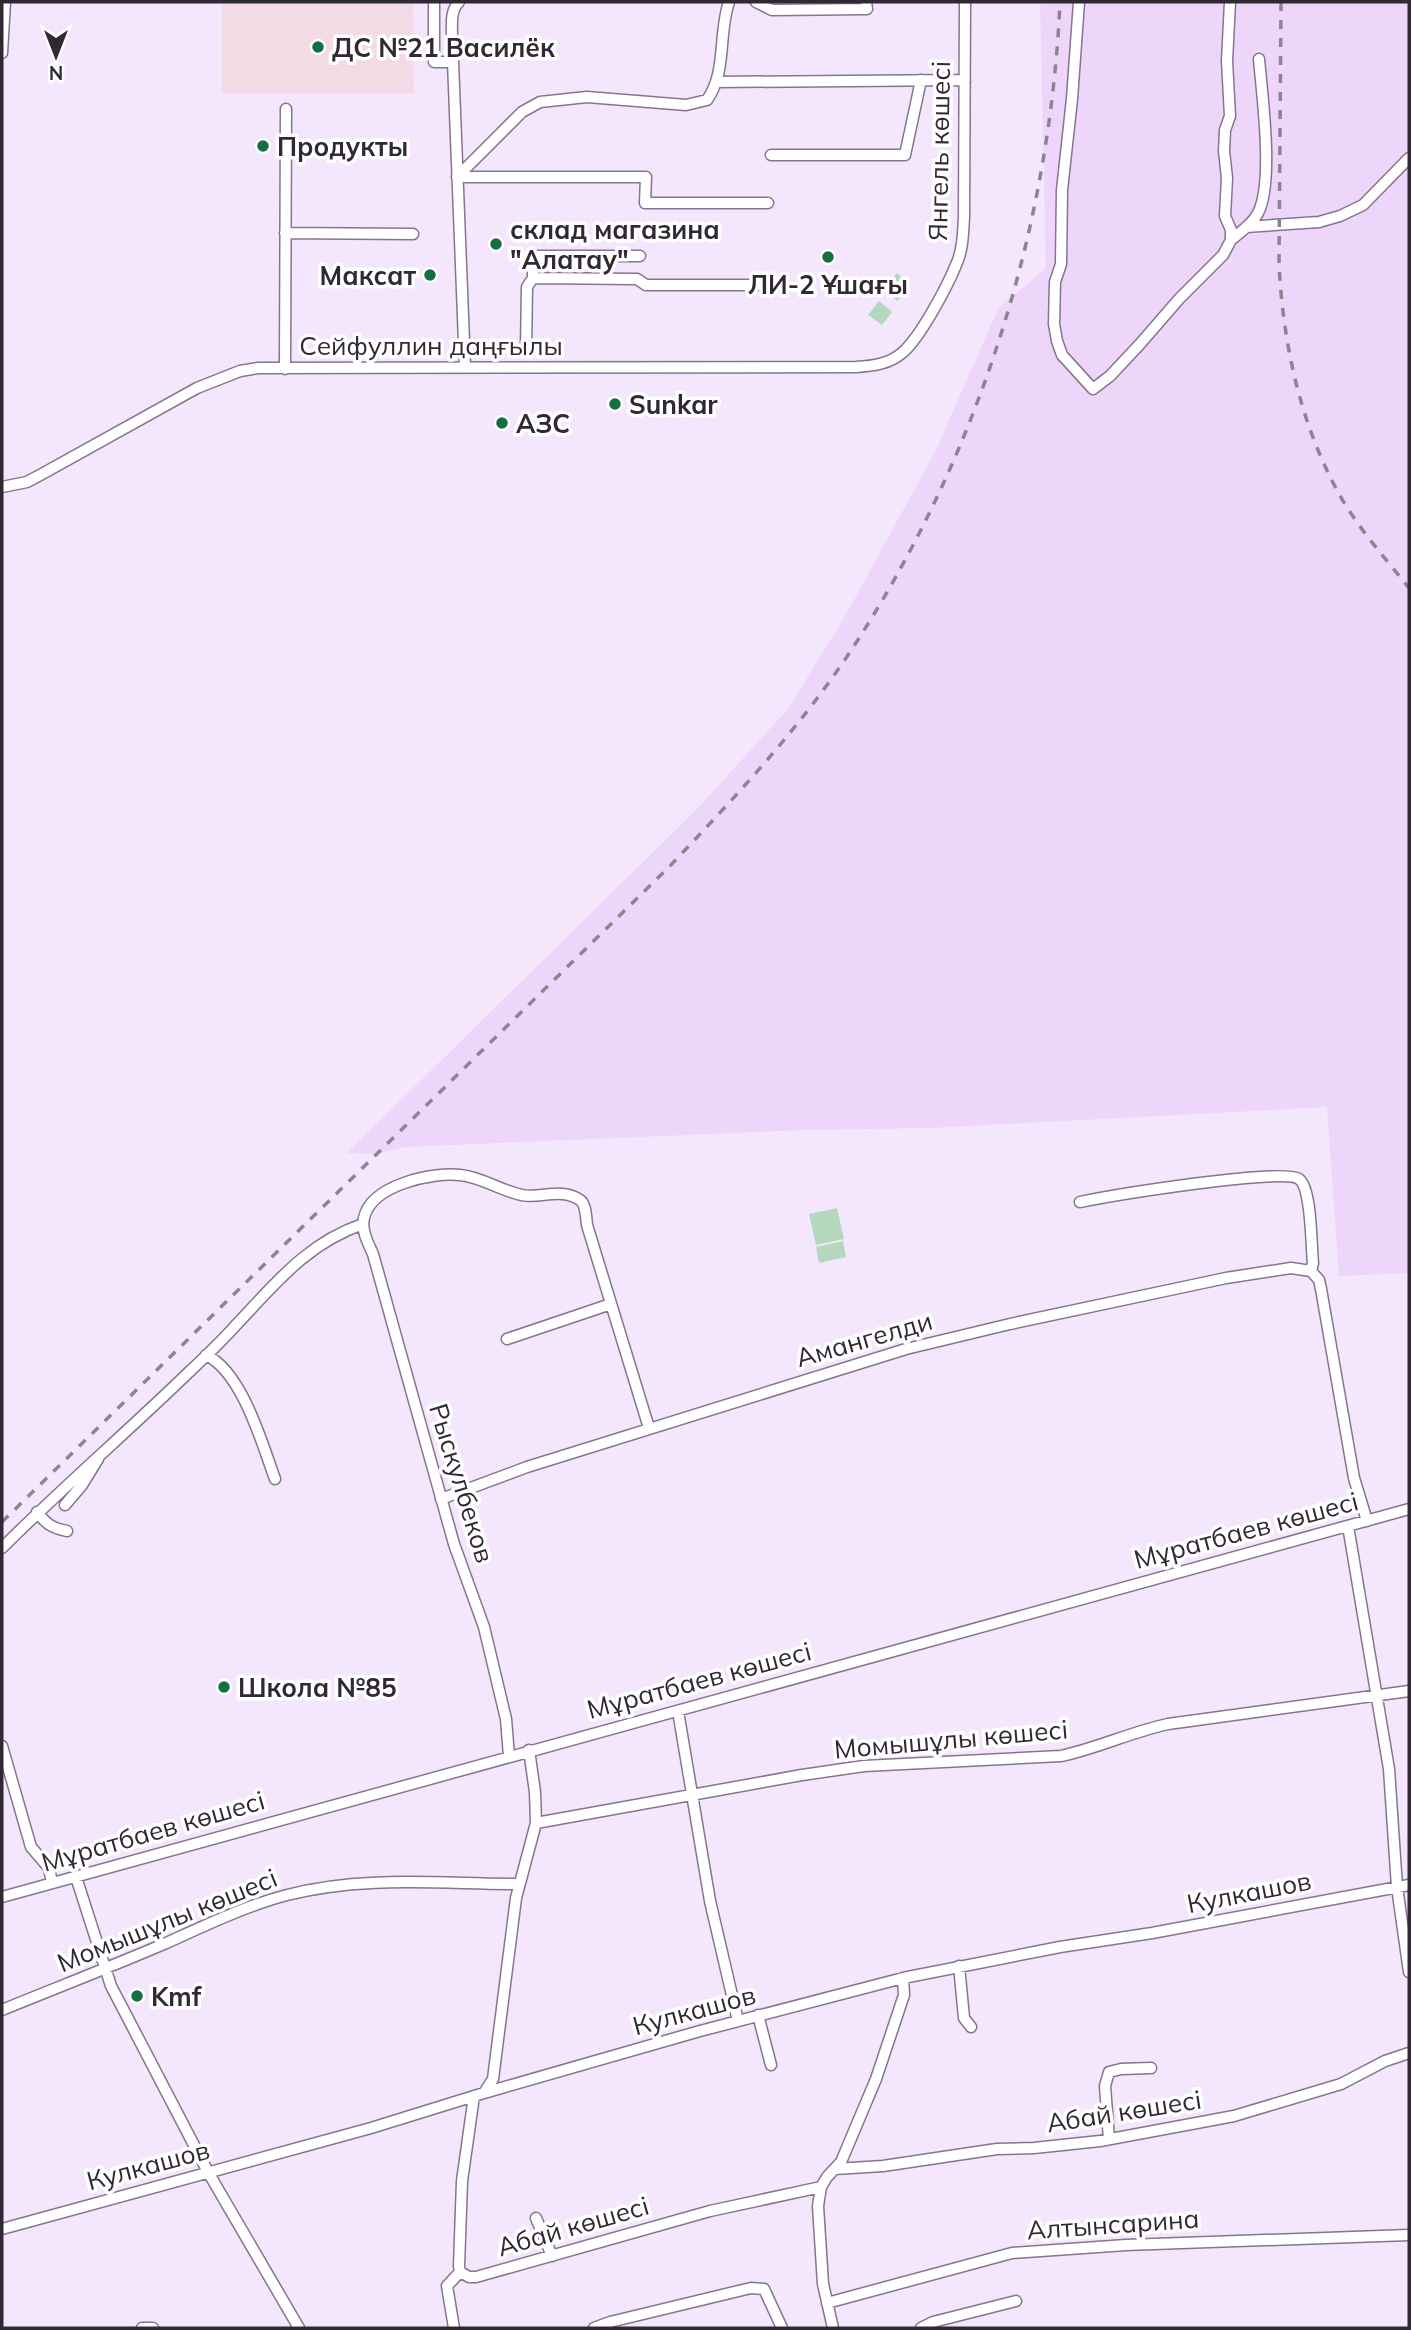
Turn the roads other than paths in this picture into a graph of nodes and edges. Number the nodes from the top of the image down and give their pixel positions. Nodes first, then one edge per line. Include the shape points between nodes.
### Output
1 (5, 2) edge
2 (434, 2) edge
3 (729, 2) edge
4 (756, 2) edge
5 (866, 2) edge
6 (965, 2) edge
7 (1079, 2) edge
8 (1230, 2) edge
9 (455, 3) edge
10 (3, 37) edge
11 (2, 53) edge
12 (1259, 59) dead end
13 (453, 62) junction
14 (921, 80) junction
15 (965, 80) junction
16 (716, 82) junction
17 (285, 109) dead end
18 (771, 155) dead end
19 (1409, 158) edge
20 (457, 177) junction
21 (768, 203) dead end
22 (1246, 227) junction
23 (285, 233) junction
24 (413, 234) dead end
25 (1231, 240) junction
26 (640, 256) dead end
27 (533, 278) junction
28 (772, 285) dead end
29 (526, 349) dead end
30 (888, 362) joint
31 (465, 367) junction
32 (285, 369) junction
33 (2, 487) edge
34 (1080, 1202) dead end
35 (363, 1224) junction
36 (1311, 1271) junction
37 (611, 1304) junction
38 (507, 1339) dead end
39 (206, 1355) junction
40 (649, 1428) junction
41 (100, 1453) junction
42 (275, 1479) dead end
43 (441, 1499) junction
44 (65, 1505) dead end
45 (1409, 1509) edge
46 (37, 1513) junction
47 (1367, 1521) junction
48 (1348, 1526) junction
49 (67, 1531) dead end
50 (2, 1548) edge
51 (1409, 1691) edge
52 (1378, 1695) junction
53 (678, 1711) junction
54 (2, 1746) edge
55 (529, 1750) junction
56 (509, 1756) junction
57 (692, 1795) junction
58 (536, 1822) junction
59 (76, 1877) junction
60 (52, 1883) junction
61 (520, 1884) junction
62 (1409, 1885) edge
63 (1397, 1887) junction
64 (2, 1897) edge
65 (959, 1966) junction
66 (106, 1969) junction
67 (1409, 1972) edge
68 (903, 1978) junction
69 (2, 2010) edge
70 (758, 2015) junction
71 (738, 2021) junction
72 (971, 2027) dead end
73 (1409, 2053) edge
74 (771, 2065) dead end
75 (1151, 2068) dead end
76 (479, 2094) junction
77 (1109, 2139) junction
78 (835, 2169) junction
79 (208, 2172) junction
80 (821, 2187) junction
81 (536, 2218) dead end
82 (2, 2229) edge
83 (1409, 2235) edge
84 (552, 2256) junction
85 (460, 2272) junction
86 (1016, 2301) dead end
87 (827, 2303) junction
88 (142, 2328) edge
89 (153, 2328) edge
90 (299, 2328) edge
91 (454, 2328) edge
92 (594, 2328) edge
93 (782, 2328) edge
94 (833, 2328) edge
95 (921, 2328) edge

1 - 10 street
2 - 13 street via 434,62
3 - 16 street
4 - 5 street via 772,10 867,9
6 - 15 street, Янгель көшесі
7 - 25 street via 1062,190 1061,264 1055,282 1057,341 1062,355 1093,389 1223,255
8 - 25 street via 1230,116 1224,151 1225,216
9 - 13 street
10 - 11 street
12 - 22 street via 1266,182 1258,213
13 - 20 street
14 - 15 street
14 - 16 street
14 - 18 street via 905,155
15 - 30 street, Янгель көшесі via 961,251 914,340
16 - 20 street via 707,100 698,104 587,97 540,102 522,111
17 - 23 street
19 - 22 street via 1363,205 1340,216 1319,222
20 - 21 street via 646,177 645,203
20 - 31 street
22 - 25 street
23 - 24 street
23 - 32 street
26 - 27 street via 533,256
27 - 28 street via 637,279 646,285
27 - 29 street via 527,287
30 - 31 street, Сейфуллин даңғылы via 856,368
31 - 32 street, Сейфуллин даңғылы
32 - 33 street, Сейфуллин даңғылы via 258,368 220,377 27,482
34 - 36 street via 1290,1175 1300,1179 1307,1190
35 - 37 street via 366,1211 385,1190 447,1174 474,1177 520,1195 565,1194 583,1204
35 - 39 street via 328,1240 284,1273
35 - 43 street, Рыскулбеков
36 - 40 street, Амангелди via 1282,1269 1226,1278 1010,1324 906,1349
36 - 47 street via 1319,1280 1354,1478
37 - 38 street
37 - 40 street
39 - 41 street
39 - 42 street via 229,1374 255,1422
40 - 43 street, Амангелди
41 - 44 street via 95,1467
41 - 46 street
43 - 56 street, Рыскулбеков via 491,1653
45 - 47 street, Мұратбаев көшесі
46 - 49 street via 54,1529
46 - 50 street
47 - 48 street, Мұратбаев көшесі
48 - 52 street
48 - 53 street, Мұратбаев көшесі
51 - 52 street, Момышұлы көшесі
52 - 57 street, Момышұлы көшесі via 1168,1724 1061,1756 864,1766
52 - 63 street via 1389,1769
53 - 55 street, Мұратбаев көшесі
53 - 57 street
54 - 60 street via 31,1847 49,1868
55 - 56 street, Мұратбаев көшесі
55 - 58 street
56 - 59 street, Мұратбаев көшесі
57 - 58 street, Момышұлы көшесі
57 - 71 street via 710,1901
58 - 61 street
59 - 60 street, Мұратбаев көшесі
59 - 66 street
60 - 64 street, Мұратбаев көшесі
61 - 66 street, Момышұлы көшесі via 377,1881 288,1895 254,1905
61 - 76 street via 493,2079
62 - 63 street, Кулкашов
63 - 65 street, Кулкашов
63 - 67 street
65 - 68 street, Кулкашов
65 - 72 street via 964,2018
66 - 69 street, Момышұлы көшесі
66 - 79 street
68 - 70 street, Кулкашов
68 - 78 street via 897,2022
70 - 71 street, Кулкашов
70 - 74 street
71 - 76 street, Кулкашов
73 - 77 street, Абай көшесі via 1341,2084 1291,2100 1234,2116
75 - 77 street via 1109,2072 1105,2086
76 - 79 street, Кулкашов
76 - 85 street via 462,2181
77 - 78 street, Абай көшесі
78 - 80 street
79 - 82 street, Кулкашов
79 - 90 street
80 - 84 street, Абай көшесі via 709,2211
80 - 87 street via 819,2230
81 - 84 street
83 - 87 street, Алтынсарина via 1012,2253
84 - 85 street, Абай көшесі via 476,2277
85 - 91 street via 447,2286
86 - 95 street
87 - 94 street
88 - 89 street
92 - 93 street via 751,2288 764,2289

